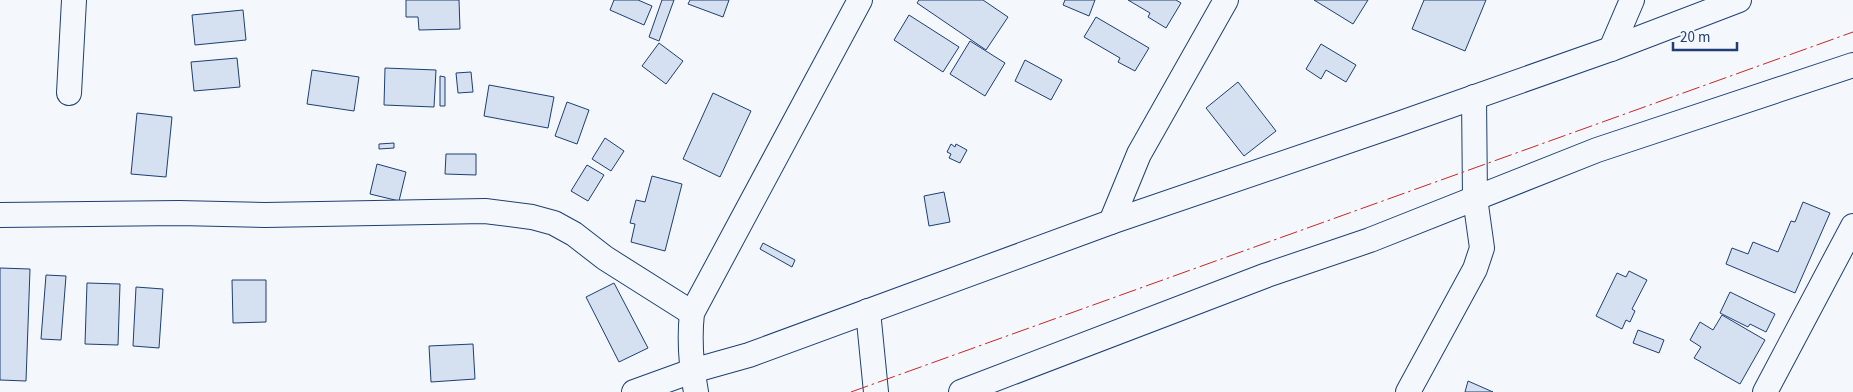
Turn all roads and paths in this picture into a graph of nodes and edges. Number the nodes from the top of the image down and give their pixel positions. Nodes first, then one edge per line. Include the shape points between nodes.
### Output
1 (74, 0) edge
2 (860, 0) edge
3 (1226, 0) edge
4 (1632, 0) edge
5 (1739, 0) edge
6 (1707, 6) edge
7 (1611, 49) junction
8 (1853, 65) edge
9 (69, 93) dead end
10 (1474, 97) junction
11 (1475, 198) junction
12 (0, 215) edge
13 (1111, 222) junction
14 (1853, 226) edge
15 (868, 311) junction
16 (692, 313) junction
17 (694, 382) edge
18 (634, 392) edge
19 (876, 392) edge
20 (961, 392) edge
21 (1408, 392) edge
22 (1765, 392) edge

1 - 9 street
2 - 16 street
3 - 13 street via 1140,154
4 - 7 street
5 - 6 street
6 - 7 street
7 - 10 street
8 - 11 street via 1597,150
10 - 11 street
10 - 13 street
11 - 20 street
11 - 21 street via 1482,248 1475,269
12 - 16 street via 485,211 532,217 554,223 574,234 605,258
13 - 15 street
14 - 22 street
15 - 17 street via 750,355
15 - 19 street
16 - 17 street via 689,335
17 - 18 street

